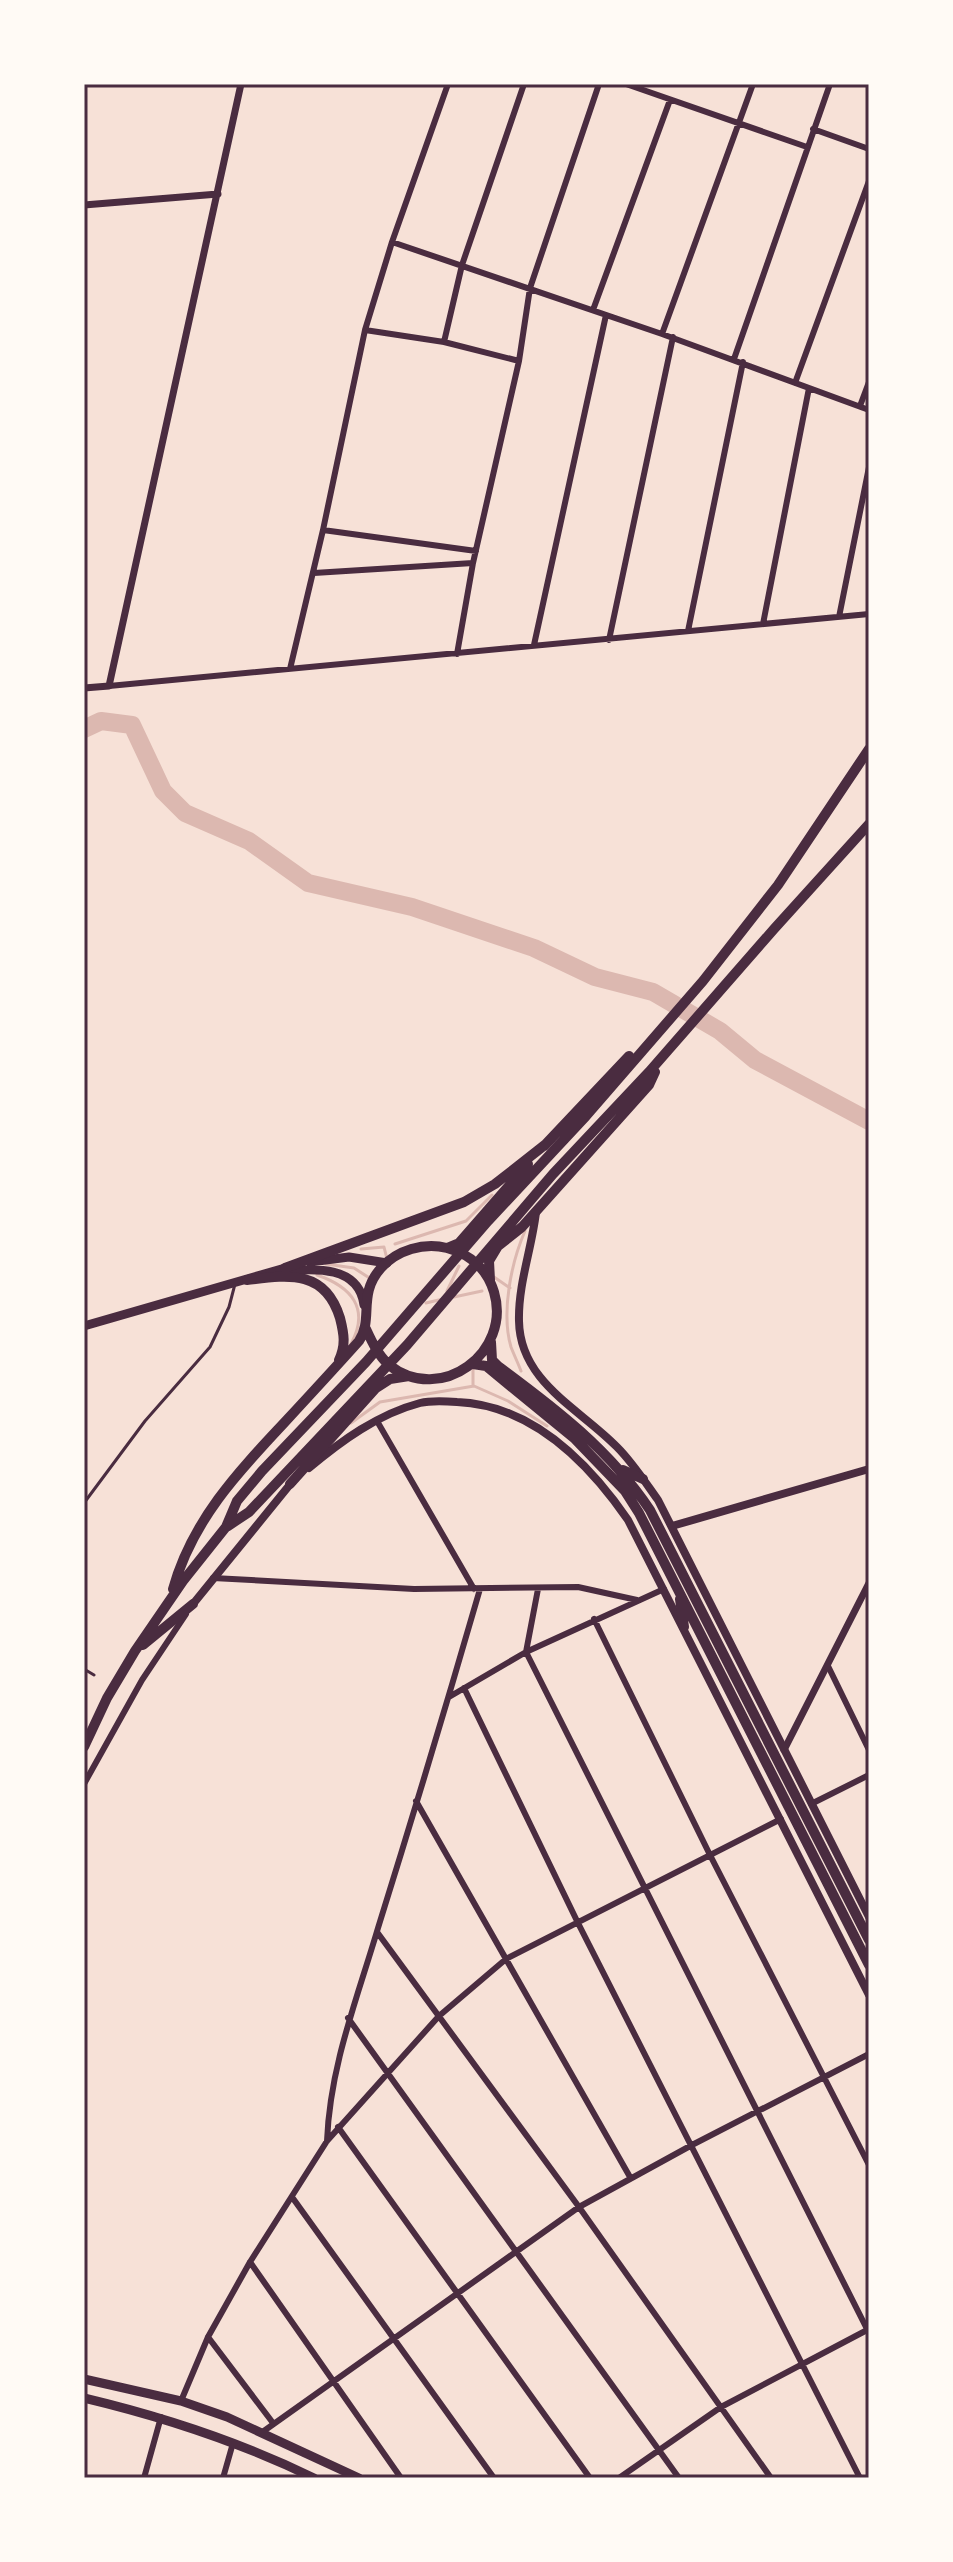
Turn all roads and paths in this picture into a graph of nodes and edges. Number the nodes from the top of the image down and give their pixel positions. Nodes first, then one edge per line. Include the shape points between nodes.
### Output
1 (241, 84) edge
2 (448, 84) edge
3 (524, 84) edge
4 (599, 84) edge
5 (626, 84) edge
6 (753, 84) edge
7 (830, 84) edge
8 (670, 100) junction
9 (739, 123) junction
10 (813, 129) junction
11 (807, 147) junction
12 (869, 149) edge
13 (869, 181) edge
14 (218, 194) junction
15 (84, 205) edge
16 (392, 242) junction
17 (462, 265) junction
18 (530, 288) junction
19 (593, 310) junction
20 (606, 315) junction
21 (365, 330) junction
22 (662, 334) junction
23 (673, 337) junction
24 (444, 342) junction
25 (734, 359) junction
26 (519, 361) junction
27 (743, 362) junction
28 (869, 382) edge
29 (795, 383) junction
30 (809, 388) junction
31 (860, 406) junction
32 (869, 410) edge
33 (869, 467) edge
34 (323, 530) junction
35 (476, 551) junction
36 (473, 563) junction
37 (314, 573) junction
38 (869, 614) edge
39 (839, 617) junction
40 (763, 624) junction
41 (688, 631) junction
42 (609, 640) junction
43 (534, 645) junction
44 (457, 654) junction
45 (290, 669) junction
46 (109, 686) junction
47 (84, 688) edge
48 (869, 749) edge
49 (869, 824) edge
50 (642, 1051) junction
51 (663, 1057) junction
52 (546, 1144) junction
53 (536, 1211) junction
54 (447, 1248) junction
55 (387, 1263) junction
56 (285, 1268) junction
57 (241, 1282) junction
58 (490, 1282) junction
59 (365, 1308) junction
60 (84, 1326) edge
61 (366, 1329) junction
62 (491, 1340) junction
63 (473, 1364) junction
64 (335, 1366) junction
65 (409, 1376) junction
66 (377, 1421) junction
67 (620, 1469) junction
68 (869, 1469) edge
69 (643, 1479) junction
70 (290, 1484) junction
71 (84, 1503) edge
72 (672, 1526) junction
73 (226, 1527) junction
74 (213, 1578) junction
75 (869, 1583) edge
76 (477, 1589) junction
77 (538, 1589) junction
78 (664, 1589) junction
79 (679, 1589) junction
80 (171, 1598) junction
81 (637, 1600) junction
82 (193, 1604) junction
83 (594, 1619) junction
84 (684, 1627) junction
85 (135, 1651) junction
86 (526, 1652) junction
87 (828, 1666) junction
88 (84, 1669) edge
89 (94, 1675) dead end
90 (464, 1688) junction
91 (448, 1697) junction
92 (760, 1715) junction
93 (84, 1747) edge
94 (784, 1750) junction
95 (869, 1750) edge
96 (869, 1775) edge
97 (84, 1784) edge
98 (416, 1801) junction
99 (811, 1804) junction
100 (781, 1819) junction
101 (710, 1855) junction
102 (644, 1889) junction
103 (869, 1917) edge
104 (578, 1923) junction
105 (377, 1932) junction
106 (869, 1940) edge
107 (506, 1959) junction
108 (869, 1965) edge
109 (869, 1995) edge
110 (439, 2016) junction
111 (348, 2018) junction
112 (869, 2054) edge
113 (388, 2071) junction
114 (825, 2078) junction
115 (757, 2111) junction
116 (338, 2127) junction
117 (327, 2141) junction
118 (692, 2145) junction
119 (869, 2165) edge
120 (630, 2177) junction
121 (292, 2197) junction
122 (579, 2207) junction
123 (515, 2249) junction
124 (250, 2262) junction
125 (456, 2292) junction
126 (869, 2331) edge
127 (208, 2337) junction
128 (393, 2338) junction
129 (804, 2364) junction
130 (84, 2379) edge
131 (333, 2379) junction
132 (84, 2398) edge
133 (181, 2401) junction
134 (721, 2407) junction
135 (209, 2411) junction
136 (161, 2417) junction
137 (273, 2423) junction
138 (203, 2431) junction
139 (261, 2433) junction
140 (233, 2443) junction
141 (659, 2450) junction
142 (308, 2454) junction
143 (296, 2469) junction
144 (144, 2478) edge
145 (223, 2478) edge
146 (314, 2478) edge
147 (359, 2478) edge
148 (401, 2478) edge
149 (494, 2478) edge
150 (590, 2478) edge
151 (619, 2478) edge
152 (679, 2478) edge
153 (771, 2478) edge
154 (860, 2478) edge

1 - 14 street
2 - 16 street
3 - 17 street
4 - 18 street
5 - 8 street
6 - 9 street
7 - 10 street
8 - 9 street
8 - 19 street
9 - 11 street
9 - 22 street
10 - 11 street
10 - 12 street
11 - 25 street
13 - 29 street
14 - 15 street
14 - 46 street
16 - 17 street
16 - 21 street
17 - 18 street
17 - 24 street
18 - 19 street
18 - 26 street
19 - 20 street
20 - 22 street
20 - 43 street
21 - 24 street
21 - 34 street
22 - 23 street
23 - 25 street
23 - 42 street
24 - 26 street
25 - 27 street
26 - 35 street
27 - 29 street
27 - 41 street
28 - 31 street
29 - 30 street
30 - 31 street
30 - 40 street
31 - 32 street
33 - 39 street
34 - 35 street
34 - 37 street
35 - 36 street
36 - 37 street
36 - 44 street
37 - 45 street
38 - 39 street
39 - 40 street
40 - 41 street
41 - 42 street
42 - 43 street
43 - 44 street
44 - 45 street
45 - 46 street
46 - 47 street
48 - 50 highway via 778,885
49 - 51 highway
50 - 52 highway via 632,1054
50 - 73 highway via 262,1471 237,1501
51 - 53 highway via 649,1085
51 - 73 highway via 553,1174 407,1345 249,1512
52 - 54 highway via 459,1243
52 - 56 highway via 464,1202
53 - 58 highway via 494,1251 488,1266
53 - 69 main road via 519,1322 530,1364 542,1382 617,1446
54 - 55 highway via 417,1247
54 - 58 highway via 477,1263
55 - 56 main road via 333,1258
55 - 59 highway via 369,1287
56 - 57 main road
57 - 59 main road via 283,1272 329,1270 356,1284
57 - 60 main road
57 - 64 highway via 292,1275 327,1292 345,1343
57 - 71 lane via 210,1347 145,1421
58 - 62 highway via 497,1303
59 - 61 highway
61 - 64 highway
61 - 65 highway via 389,1365
62 - 63 highway
62 - 67 highway via 492,1360 498,1366
63 - 65 highway via 454,1376
63 - 79 highway via 486,1366 596,1459 625,1491
64 - 80 highway via 203,1517
65 - 70 highway via 376,1388
66 - 70 main road via 348,1437
66 - 76 street
66 - 78 main road via 421,1403 468,1402 541,1429 616,1502
67 - 69 highway
67 - 92 highway via 650,1510
68 - 72 main road
69 - 72 main road
70 - 74 main road
72 - 92 main road
73 - 80 highway
74 - 76 street
74 - 82 main road
75 - 87 street
76 - 77 street
76 - 91 street
77 - 81 street via 592,1588
77 - 86 street
78 - 81 street
78 - 84 main road
79 - 84 highway
79 - 108 highway
80 - 85 highway
81 - 83 street
82 - 85 highway
82 - 97 street via 142,1680
83 - 86 street
83 - 101 street
84 - 100 main road
85 - 93 highway
86 - 90 street
86 - 102 street
87 - 94 street
87 - 95 street
88 - 89 lane
90 - 91 street
90 - 104 street
91 - 98 street
92 - 94 main road
92 - 106 highway
94 - 99 main road
96 - 99 street
98 - 105 street
98 - 107 street
99 - 103 main road
100 - 101 street
100 - 109 main road
101 - 102 street
101 - 114 street
102 - 104 street
102 - 115 street
104 - 107 street
104 - 118 street
105 - 110 street
105 - 111 street
107 - 110 street
107 - 120 street
110 - 113 street
110 - 122 street
111 - 113 street
111 - 117 street via 330,2096
112 - 114 street
113 - 116 street
113 - 123 street
114 - 115 street
114 - 119 street
115 - 118 street
115 - 126 street
116 - 117 street
116 - 125 street
117 - 121 street
118 - 120 street
118 - 129 street
120 - 122 street
121 - 124 street
121 - 128 street
122 - 123 street
122 - 134 street
123 - 125 street
123 - 141 street
124 - 127 street
124 - 131 street
125 - 128 street
125 - 150 street
126 - 129 street
127 - 133 street
127 - 137 street
128 - 131 street
128 - 149 street
129 - 134 street
129 - 154 street
130 - 133 main road
131 - 137 street
131 - 148 street
132 - 136 main road
133 - 135 main road
134 - 141 street
134 - 153 street
135 - 138 main road
135 - 139 main road
136 - 138 main road
136 - 144 street
137 - 139 street
138 - 140 main road
139 - 142 main road
140 - 143 main road
140 - 145 street
141 - 151 street
141 - 152 street
142 - 143 main road via 307,2464
142 - 147 main road
143 - 146 main road

